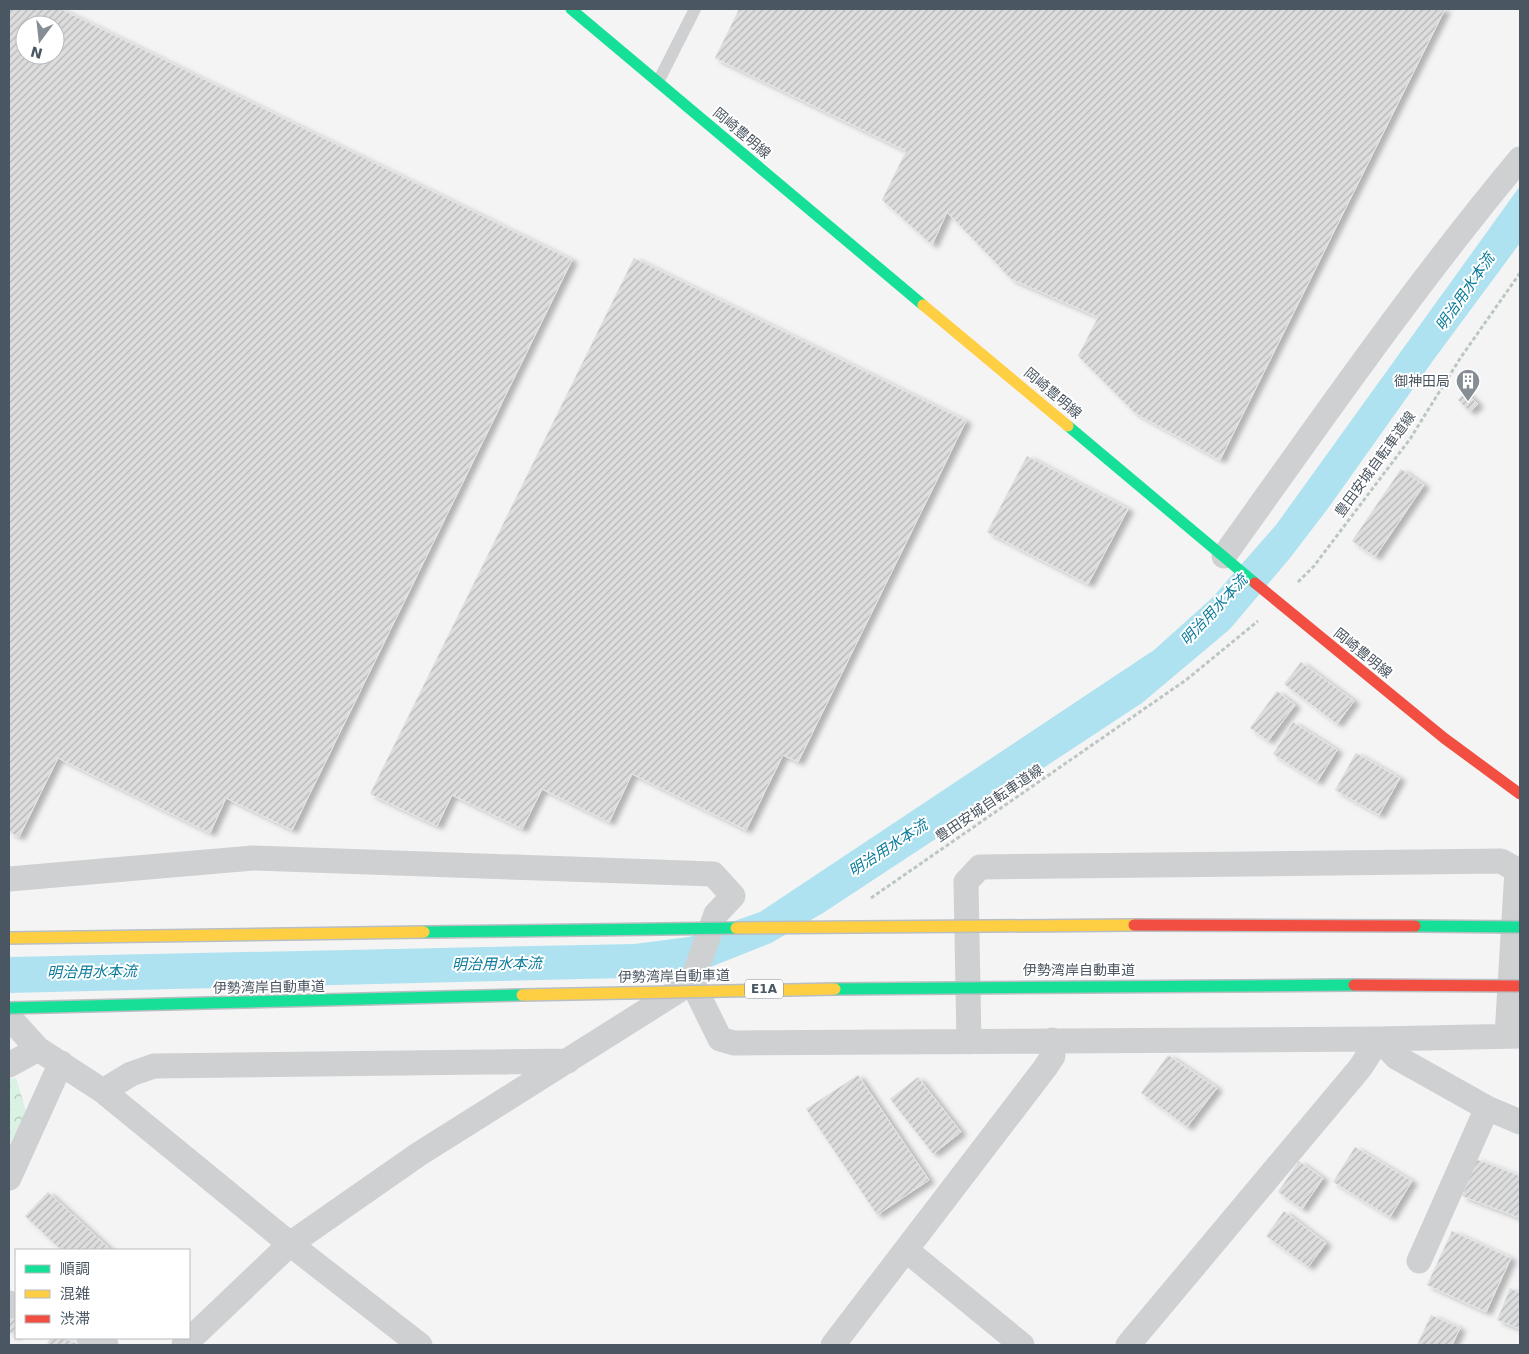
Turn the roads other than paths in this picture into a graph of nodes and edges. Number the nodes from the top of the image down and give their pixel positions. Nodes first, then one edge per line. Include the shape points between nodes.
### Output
1 (571, 9) edge
2 (696, 9) edge
3 (658, 82) junction
4 (1520, 159) edge
5 (1228, 560) junction
6 (1520, 794) edge
7 (9, 879) edge
8 (1520, 926) edge
9 (9, 938) edge
10 (692, 980) junction
11 (1520, 986) edge
12 (11, 1016) edge
13 (1514, 1036) edge
14 (1052, 1040) junction
15 (1379, 1040) junction
16 (969, 1042) junction
17 (38, 1049) junction
18 (568, 1061) junction
19 (61, 1064) junction
20 (9, 1065) edge
21 (102, 1091) junction
22 (1487, 1108) junction
23 (1520, 1122) edge
24 (9, 1178) edge
25 (290, 1244) junction
26 (906, 1250) junction
27 (1419, 1261) dead end
28 (91, 1339) edge
29 (106, 1345) edge
30 (184, 1345) edge
31 (420, 1345) edge
32 (833, 1345) edge
33 (1022, 1345) edge
34 (1128, 1345) edge

1 - 3 main road, 岡崎豊明線
2 - 3 lane
3 - 5 main road, 岡崎豊明線
4 - 5 street via 1469,220 1380,338
5 - 6 main road, 岡崎豊明線 via 1444,738
7 - 10 street via 253,858 712,874 733,896 716,914
8 - 9 main road, bridge via 1092,925
10 - 16 street via 716,1032 726,1042
10 - 18 street
11 - 12 main road, 伊勢湾岸自動車道 / E1A, bridge via 1307,984 829,988
12 - 17 street
13 - 15 street
13 - 16 street via 1517,870 1501,861 980,867 966,882
14 - 15 street
14 - 16 street
14 - 26 street via 1052,1056 1045,1068
15 - 22 street via 1396,1058
15 - 34 street via 1360,1068
17 - 19 street
17 - 20 street
18 - 21 street via 154,1066 131,1074
18 - 25 street via 419,1154
19 - 21 street
19 - 24 street
21 - 25 street
22 - 23 street
22 - 27 street
25 - 30 street
25 - 31 street
26 - 32 street
26 - 33 street
28 - 29 street

